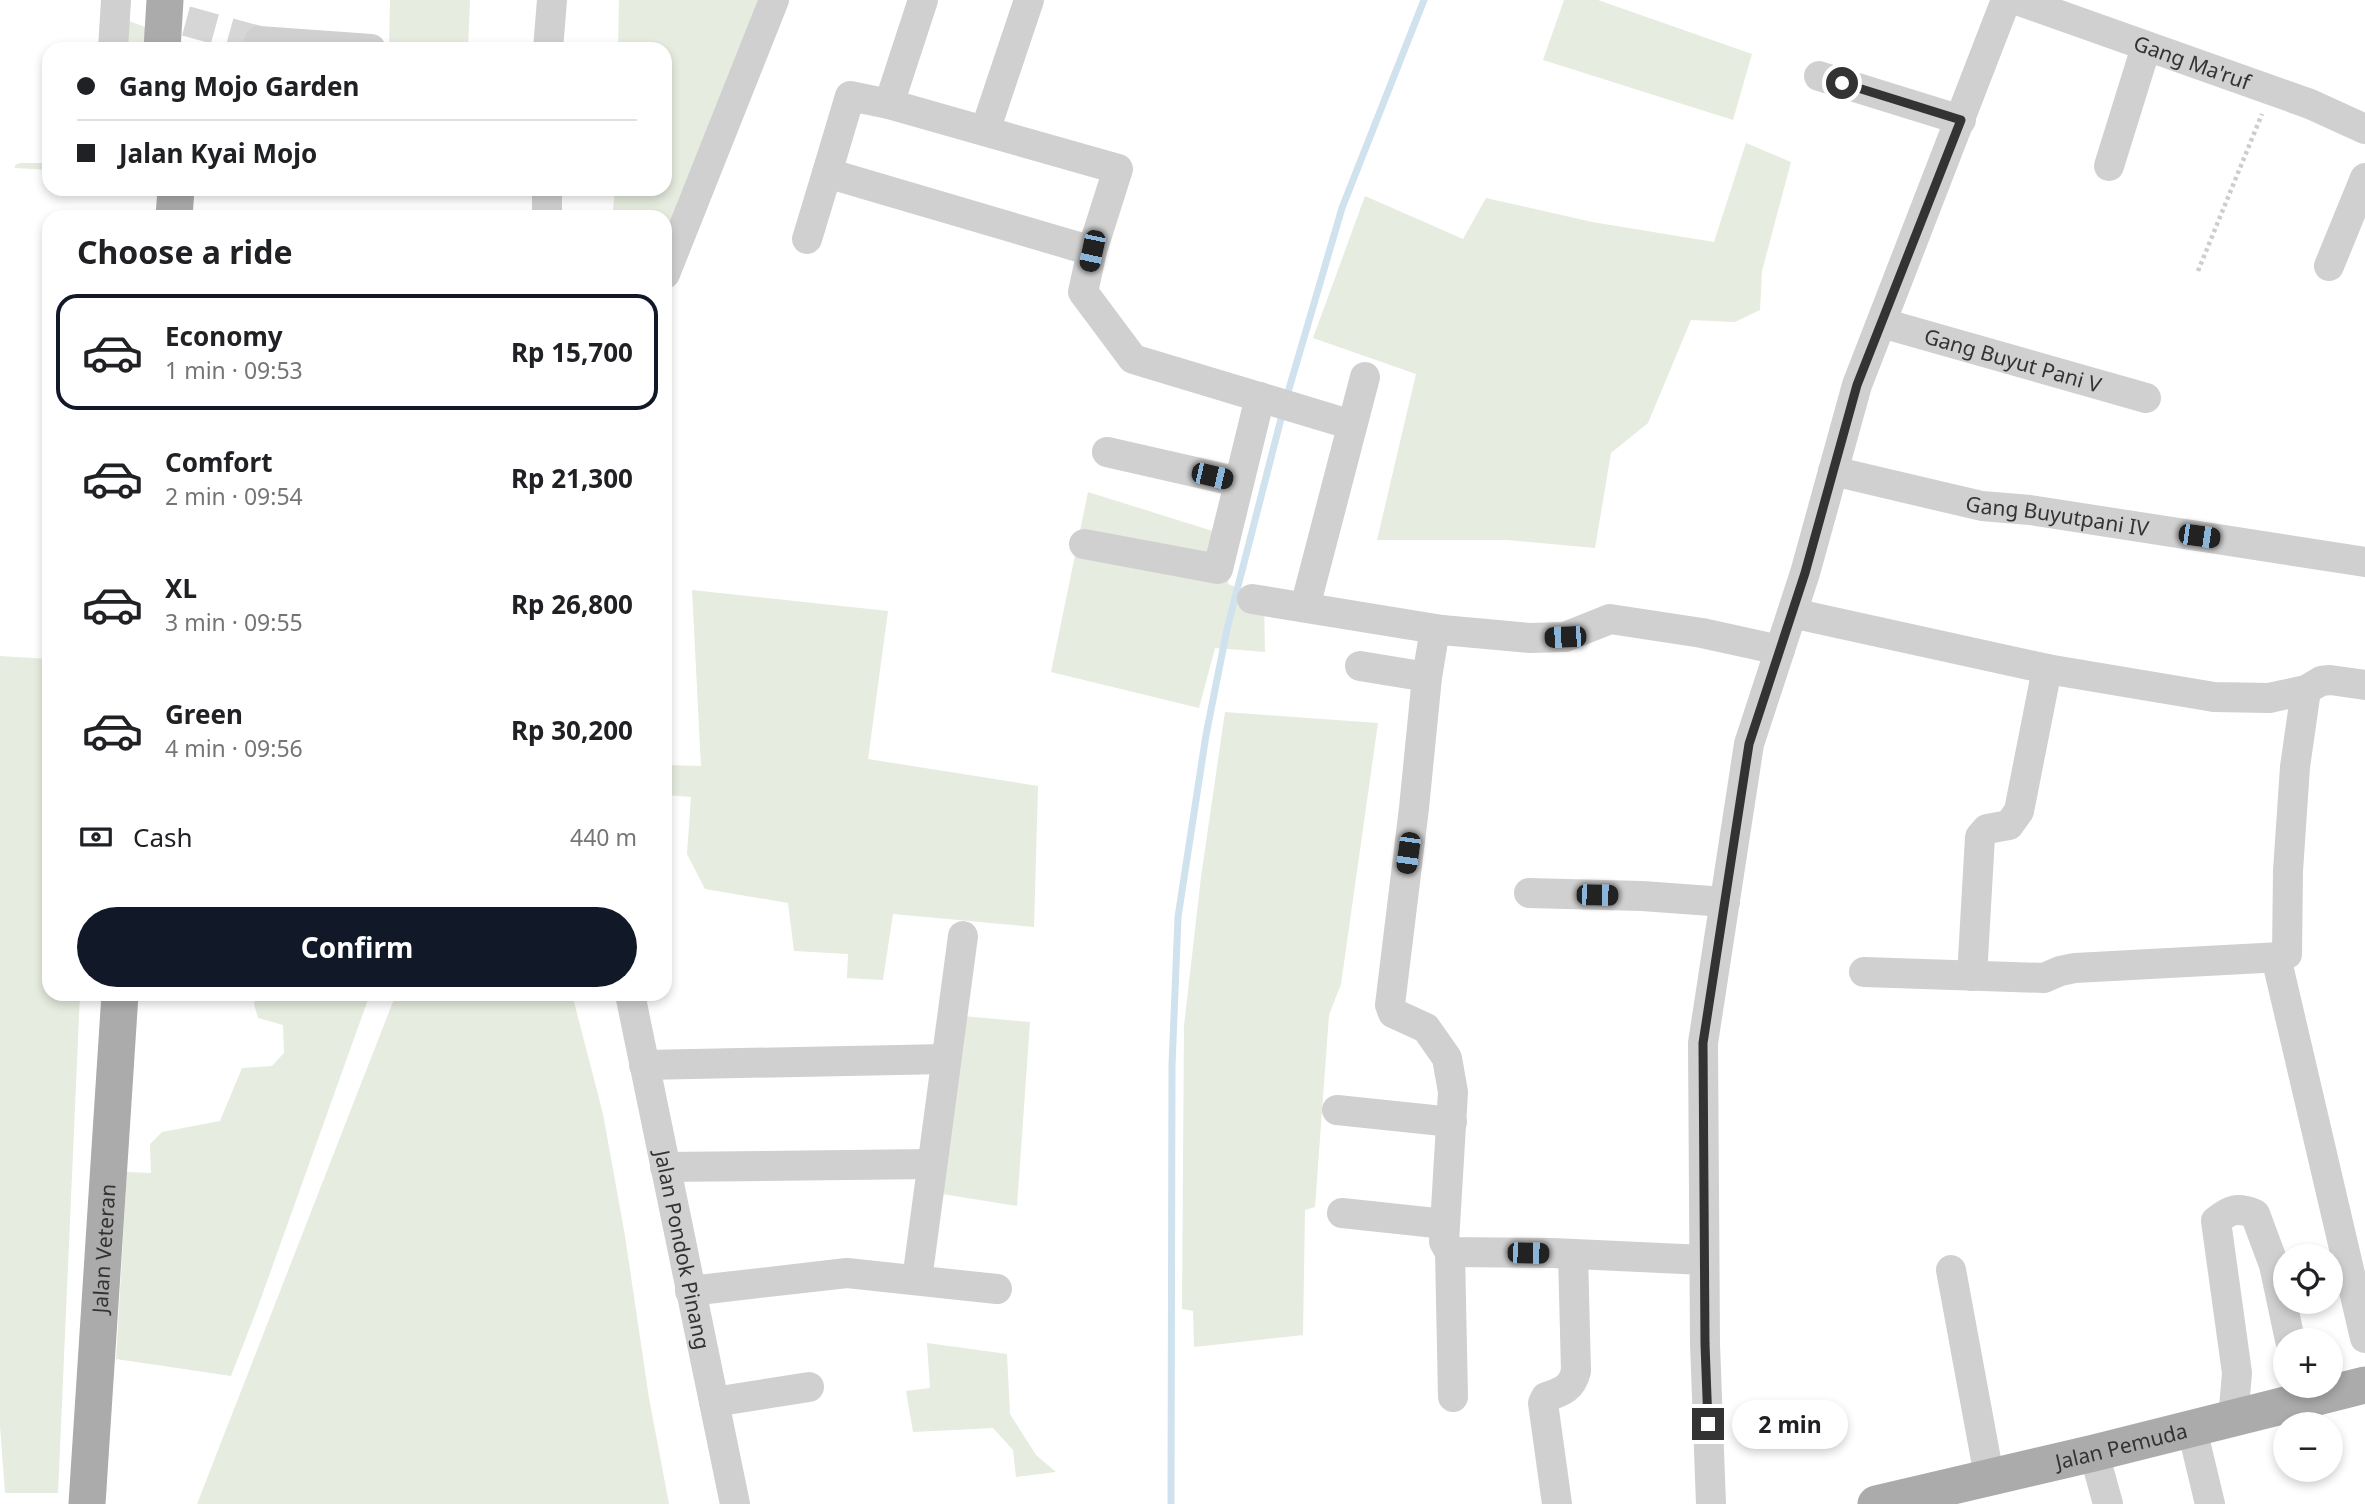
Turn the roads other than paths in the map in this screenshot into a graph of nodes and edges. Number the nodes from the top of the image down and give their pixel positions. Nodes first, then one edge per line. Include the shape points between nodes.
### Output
1 (116, 0) edge
2 (165, 0) edge
3 (188, 0) edge
4 (552, 0) edge
5 (774, 0) edge
6 (923, 0) edge
7 (1029, 0) edge
8 (2006, 0) edge
9 (2017, 0) edge
10 (259, 41) dead end
11 (113, 42) edge
12 (162, 42) edge
13 (185, 42) edge
14 (273, 42) edge
15 (549, 42) edge
16 (2146, 47) junction
17 (1819, 76) dead end
18 (889, 104) junction
19 (1961, 120) junction
20 (2365, 129) edge
21 (985, 131) junction
22 (2109, 166) dead end
23 (827, 173) junction
24 (2365, 178) edge
25 (807, 239) dead end
26 (1092, 251) junction
27 (672, 256) edge
28 (2329, 266) dead end
29 (1882, 323) junction
30 (1365, 377) dead end
31 (2146, 398) dead end
32 (1277, 402) junction
33 (1352, 425) junction
34 (1107, 452) dead end
35 (1833, 471) junction
36 (1239, 482) junction
37 (1084, 544) dead end
38 (2365, 562) edge
39 (1252, 599) dead end
40 (1304, 607) junction
41 (1792, 613) junction
42 (1441, 630) junction
43 (1780, 650) junction
44 (1360, 666) dead end
45 (2047, 668) junction
46 (1427, 677) junction
47 (2365, 685) edge
48 (2306, 690) junction
49 (1529, 893) dead end
50 (1725, 902) junction
51 (963, 936) dead end
52 (2276, 957) junction
53 (1864, 972) dead end
54 (1972, 976) junction
55 (98, 1001) edge
56 (120, 1001) edge
57 (631, 1001) edge
58 (946, 1059) junction
59 (644, 1065) junction
60 (1337, 1110) dead end
61 (1452, 1122) junction
62 (932, 1164) junction
63 (665, 1167) junction
64 (1342, 1213) dead end
65 (1448, 1238) junction
66 (1573, 1254) junction
67 (1704, 1260) junction
68 (1951, 1270) dead end
69 (917, 1280) junction
70 (997, 1289) dead end
71 (690, 1291) junction
72 (2287, 1328) edge
73 (2365, 1338) edge
74 (2365, 1385) edge
75 (809, 1387) dead end
76 (2343, 1388) edge
77 (1452, 1397) dead end
78 (2292, 1398) edge
79 (714, 1402) junction
80 (2233, 1419) junction
81 (2192, 1429) junction
82 (2094, 1453) junction
83 (1989, 1476) junction
84 (68, 1504) edge
85 (87, 1504) edge
86 (735, 1504) edge
87 (1557, 1504) edge
88 (1711, 1504) edge
89 (1876, 1504) edge
90 (2108, 1504) edge
91 (2210, 1504) edge

1 - 11 street
2 - 12 main road
3 - 13 main road
4 - 15 street
5 - 27 street
6 - 18 street
7 - 21 street
8 - 19 street
9 - 16 street, Gang Ma'ruf
10 - 14 street
16 - 20 street, Gang Ma'ruf via 2310,104
16 - 22 street
17 - 19 street
18 - 21 street
18 - 23 street via 850,96
19 - 29 street
21 - 26 street via 1118,169
23 - 25 street
23 - 26 street
24 - 28 street
26 - 32 street via 1083,292 1133,359
29 - 31 street, Gang Buyut Pani V
29 - 35 street via 1857,385
30 - 33 street
32 - 33 street
32 - 36 street
33 - 40 street
34 - 36 street
35 - 38 street, Gang Buyutpani IV via 1982,506
35 - 41 street
36 - 37 street via 1219,569
39 - 40 street
40 - 42 street
41 - 43 street
41 - 45 street
42 - 43 street via 1565,637 1611,619
42 - 46 street via 1434,635
43 - 50 street via 1749,744
44 - 46 street
45 - 48 street via 2214,697 2269,698
45 - 54 street via 2019,811 2009,825 1987,829 1980,837
46 - 61 street via 1390,1005 1393,1013 1426,1028 1447,1058
47 - 48 street via 2321,681
48 - 52 street via 2295,767 2288,947 2287,954
49 - 50 street
50 - 67 street via 1703,1043
51 - 58 street
52 - 54 street via 2074,968 2045,978
52 - 73 street
53 - 54 street
55 - 84 main road, Jalan Veteran
56 - 85 main road, Jalan Veteran
57 - 59 street, Jalan Pondok Pinang
58 - 59 street
58 - 62 street
59 - 63 street, Jalan Pondok Pinang
60 - 61 street
61 - 65 street
62 - 63 street
62 - 69 street
63 - 71 street, Jalan Pondok Pinang
64 - 65 street
65 - 66 street
65 - 77 street
66 - 67 street
66 - 87 street via 1576,1371 1569,1387 1546,1397 1543,1404
67 - 88 street
68 - 83 street
69 - 70 street
69 - 71 street via 847,1273
71 - 79 street, Jalan Pondok Pinang
72 - 80 street via 2274,1265 2255,1214 2242,1208 2227,1211 2216,1221 2237,1373
74 - 76 main road, Jalan Pemuda
75 - 79 street
78 - 80 main road, Jalan Pemuda
79 - 86 street, Jalan Pondok Pinang
80 - 81 main road, Jalan Pemuda
81 - 82 main road, Jalan Pemuda
81 - 91 street
82 - 83 main road, Jalan Pemuda
82 - 90 street
83 - 89 main road, Jalan Pemuda

